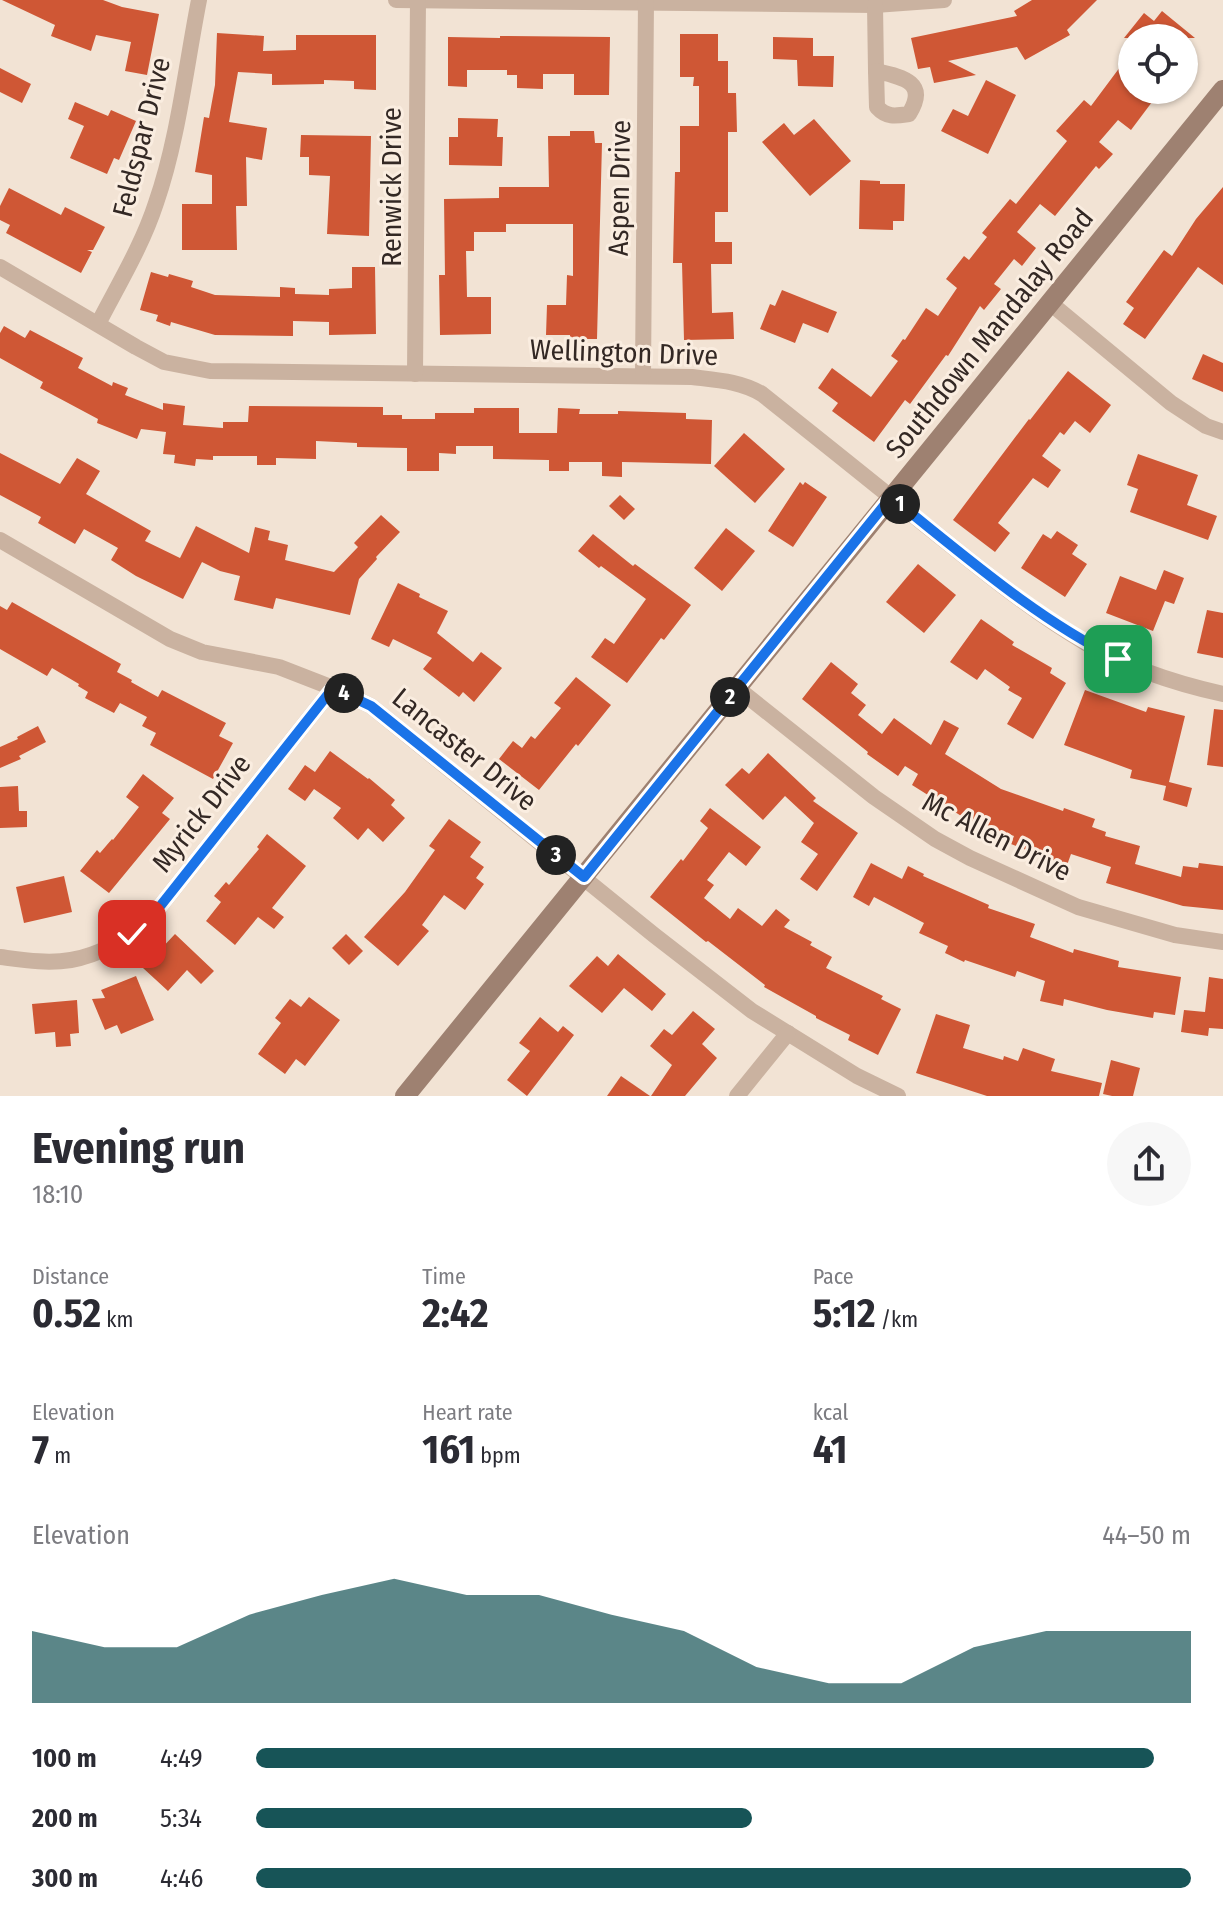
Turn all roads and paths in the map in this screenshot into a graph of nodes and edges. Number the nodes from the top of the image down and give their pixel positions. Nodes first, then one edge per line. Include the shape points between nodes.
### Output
1 (199, 0) edge
2 (396, 0) edge
3 (418, 0) edge
4 (944, 0) edge
5 (646, 1) edge
6 (875, 5) junction
7 (876, 71) dead end
8 (1223, 90) edge
9 (0, 267) edge
10 (1049, 302) junction
11 (98, 324) junction
12 (415, 374) junction
13 (643, 376) junction
14 (1223, 432) edge
15 (891, 497) junction
16 (0, 540) edge
17 (333, 688) junction
18 (737, 688) junction
19 (1223, 694) edge
20 (584, 877) junction
21 (1223, 942) edge
22 (0, 957) edge
23 (788, 1033) junction
24 (405, 1096) edge
25 (737, 1096) edge
26 (898, 1096) edge

1 - 11 street, Feldspar Drive via 157,202
2 - 3 street
3 - 5 street
3 - 12 street, Renwick Drive
4 - 6 street
5 - 6 street
5 - 13 street, Aspen Drive
6 - 7 street
8 - 10 street, Southdown Mandalay Road
9 - 11 street, Wellington Drive
10 - 14 street via 1171,403
10 - 15 street, Southdown Mandalay Road
11 - 12 street, Wellington Drive via 164,362 210,371
12 - 13 street, Wellington Drive
13 - 15 street, Wellington Drive via 731,381 750,387
15 - 18 street, Southdown Mandalay Road
15 - 19 street, Wellington Drive via 1039,613 1088,644 1191,687
16 - 17 street, Lancaster Drive via 170,639 202,652 279,667
17 - 20 street, Lancaster Drive via 371,706
17 - 22 street, Myrick Drive via 150,919 132,934 72,960
18 - 20 street, Southdown Mandalay Road
18 - 21 street, Mc Allen Drive via 874,797 970,858 1078,907 1175,935
20 - 23 street, Lancaster Drive via 752,1011
20 - 24 street, Southdown Mandalay Road
23 - 25 street
23 - 26 street, Lancaster Drive

